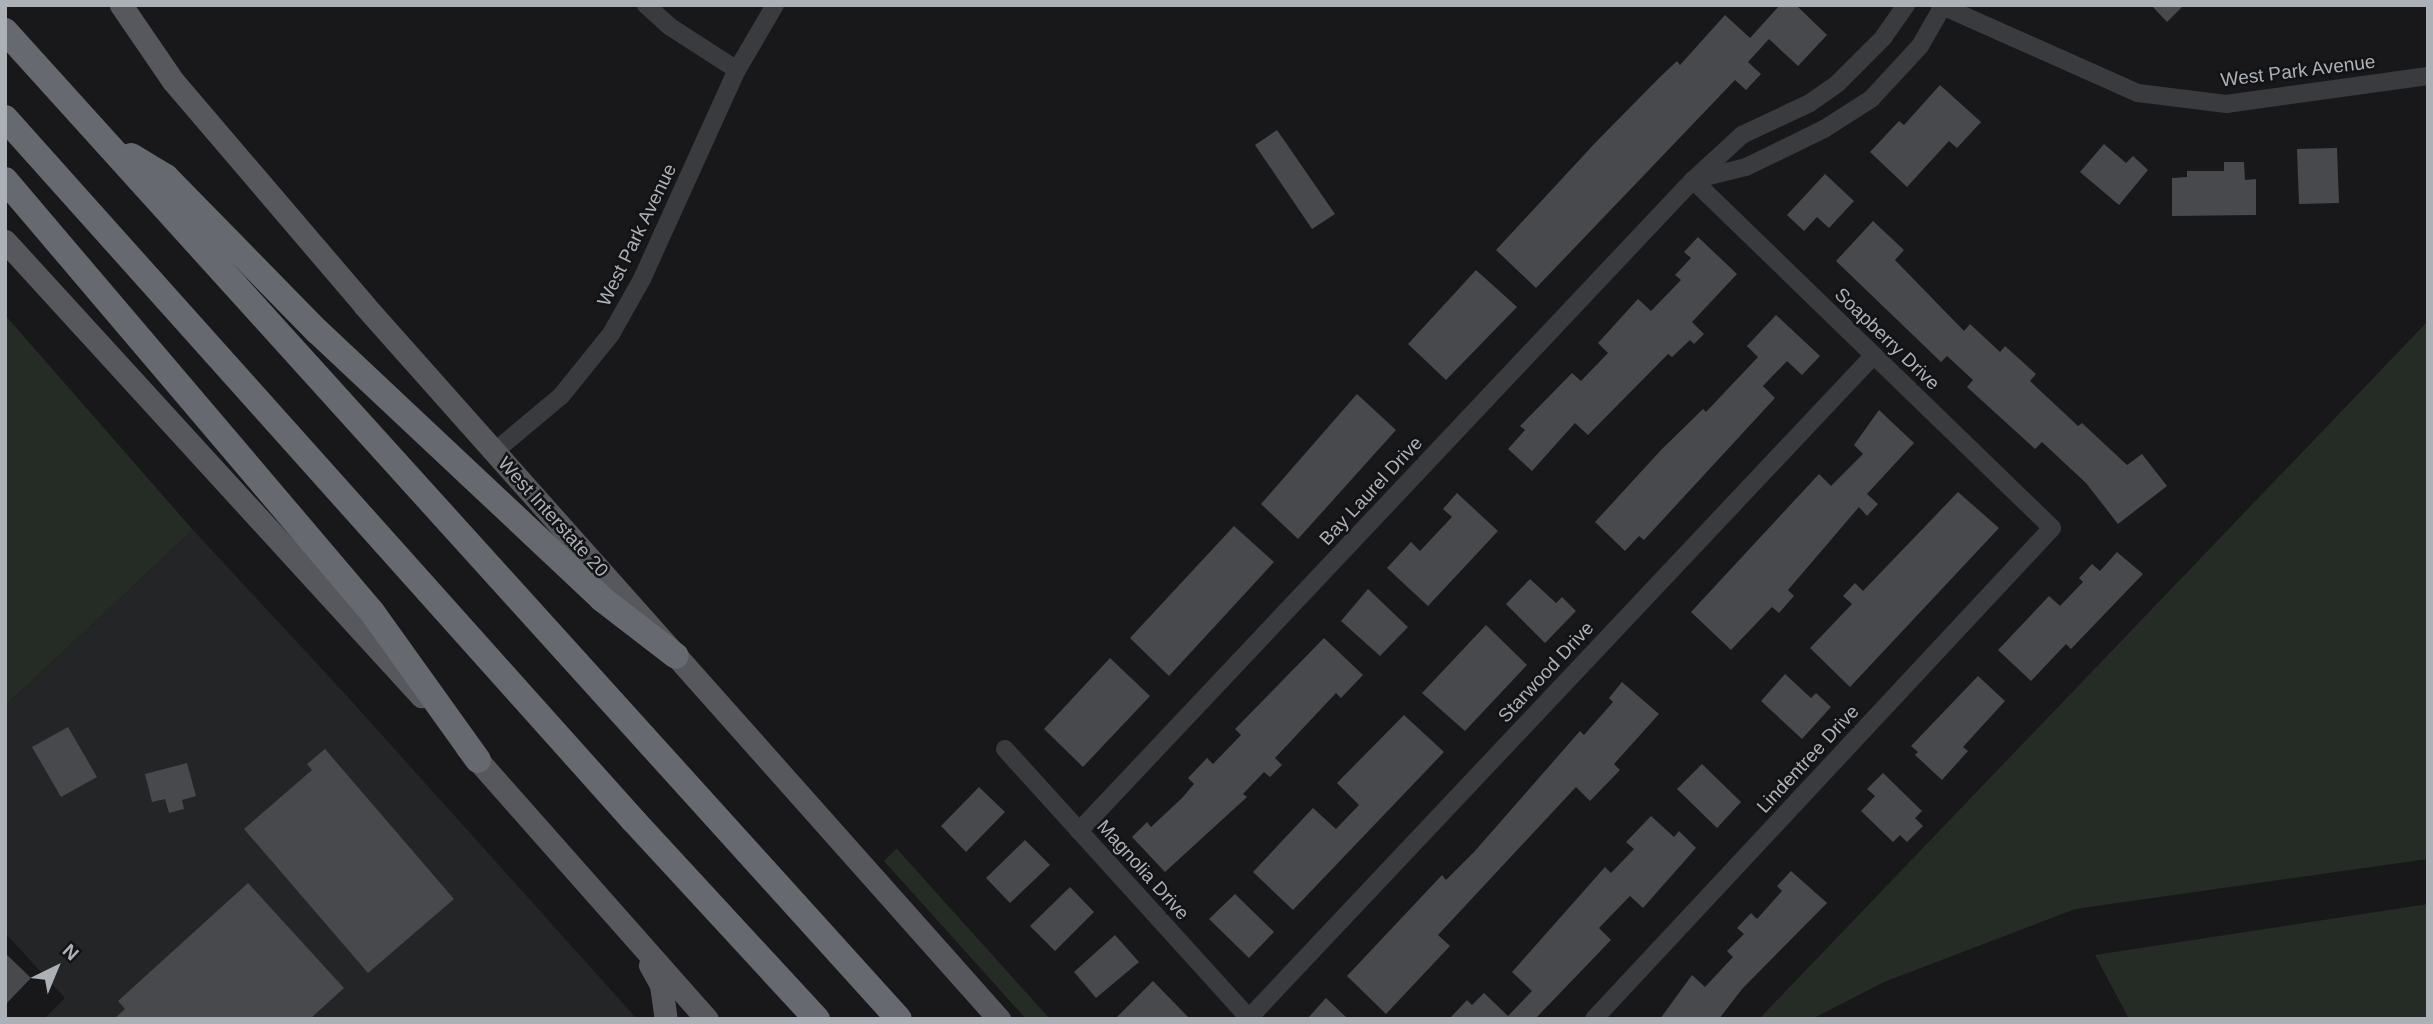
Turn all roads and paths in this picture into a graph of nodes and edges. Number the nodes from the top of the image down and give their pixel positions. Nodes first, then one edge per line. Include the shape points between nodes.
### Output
1 (103, 5) edge
2 (121, 5) edge
3 (646, 5) edge
4 (775, 5) edge
5 (1906, 5) edge
6 (1941, 6) edge
7 (5, 30) edge
8 (737, 70) junction
9 (2428, 76) edge
10 (173, 81) junction
11 (5, 118) edge
12 (106, 141) junction
13 (5, 180) edge
14 (1693, 180) junction
15 (5, 241) edge
16 (1874, 355) junction
17 (495, 452) junction
18 (2052, 528) joint
19 (676, 656) junction
20 (1005, 749) dead end
21 (478, 760) junction
22 (1079, 831) junction
23 (631, 932) junction
24 (1249, 1018) edge
25 (666, 1019) edge
26 (706, 1019) edge
27 (817, 1019) edge
28 (899, 1019) edge
29 (999, 1019) edge
30 (1594, 1019) edge

1 - 10 main road
2 - 10 main road, West Interstate 20
3 - 8 street via 669,26
4 - 8 street, West Park Avenue
5 - 14 street, Bay Laurel Drive via 1884,37 1837,84 1810,103 1742,135
6 - 9 street, West Park Avenue via 2138,93 2226,104
6 - 14 street via 1920,46 1871,99 1824,129 1746,167
7 - 12 highway
8 - 17 street, West Park Avenue via 642,279 611,334 561,396
10 - 17 main road, West Interstate 20
11 - 27 highway
12 - 19 highway via 166,177 317,331 602,599
12 - 28 highway
13 - 21 highway via 372,612
14 - 16 street, Soapberry Drive
14 - 22 street, Bay Laurel Drive
15 - 21 main road
16 - 18 street, Soapberry Drive
16 - 24 street, Starwood Drive
17 - 19 main road, West Interstate 20
18 - 30 street, Lindentree Drive
19 - 29 main road, West Interstate 20
20 - 22 street, Magnolia Drive
21 - 23 main road
22 - 24 street, Magnolia Drive
23 - 25 main road via 662,985
23 - 26 main road

